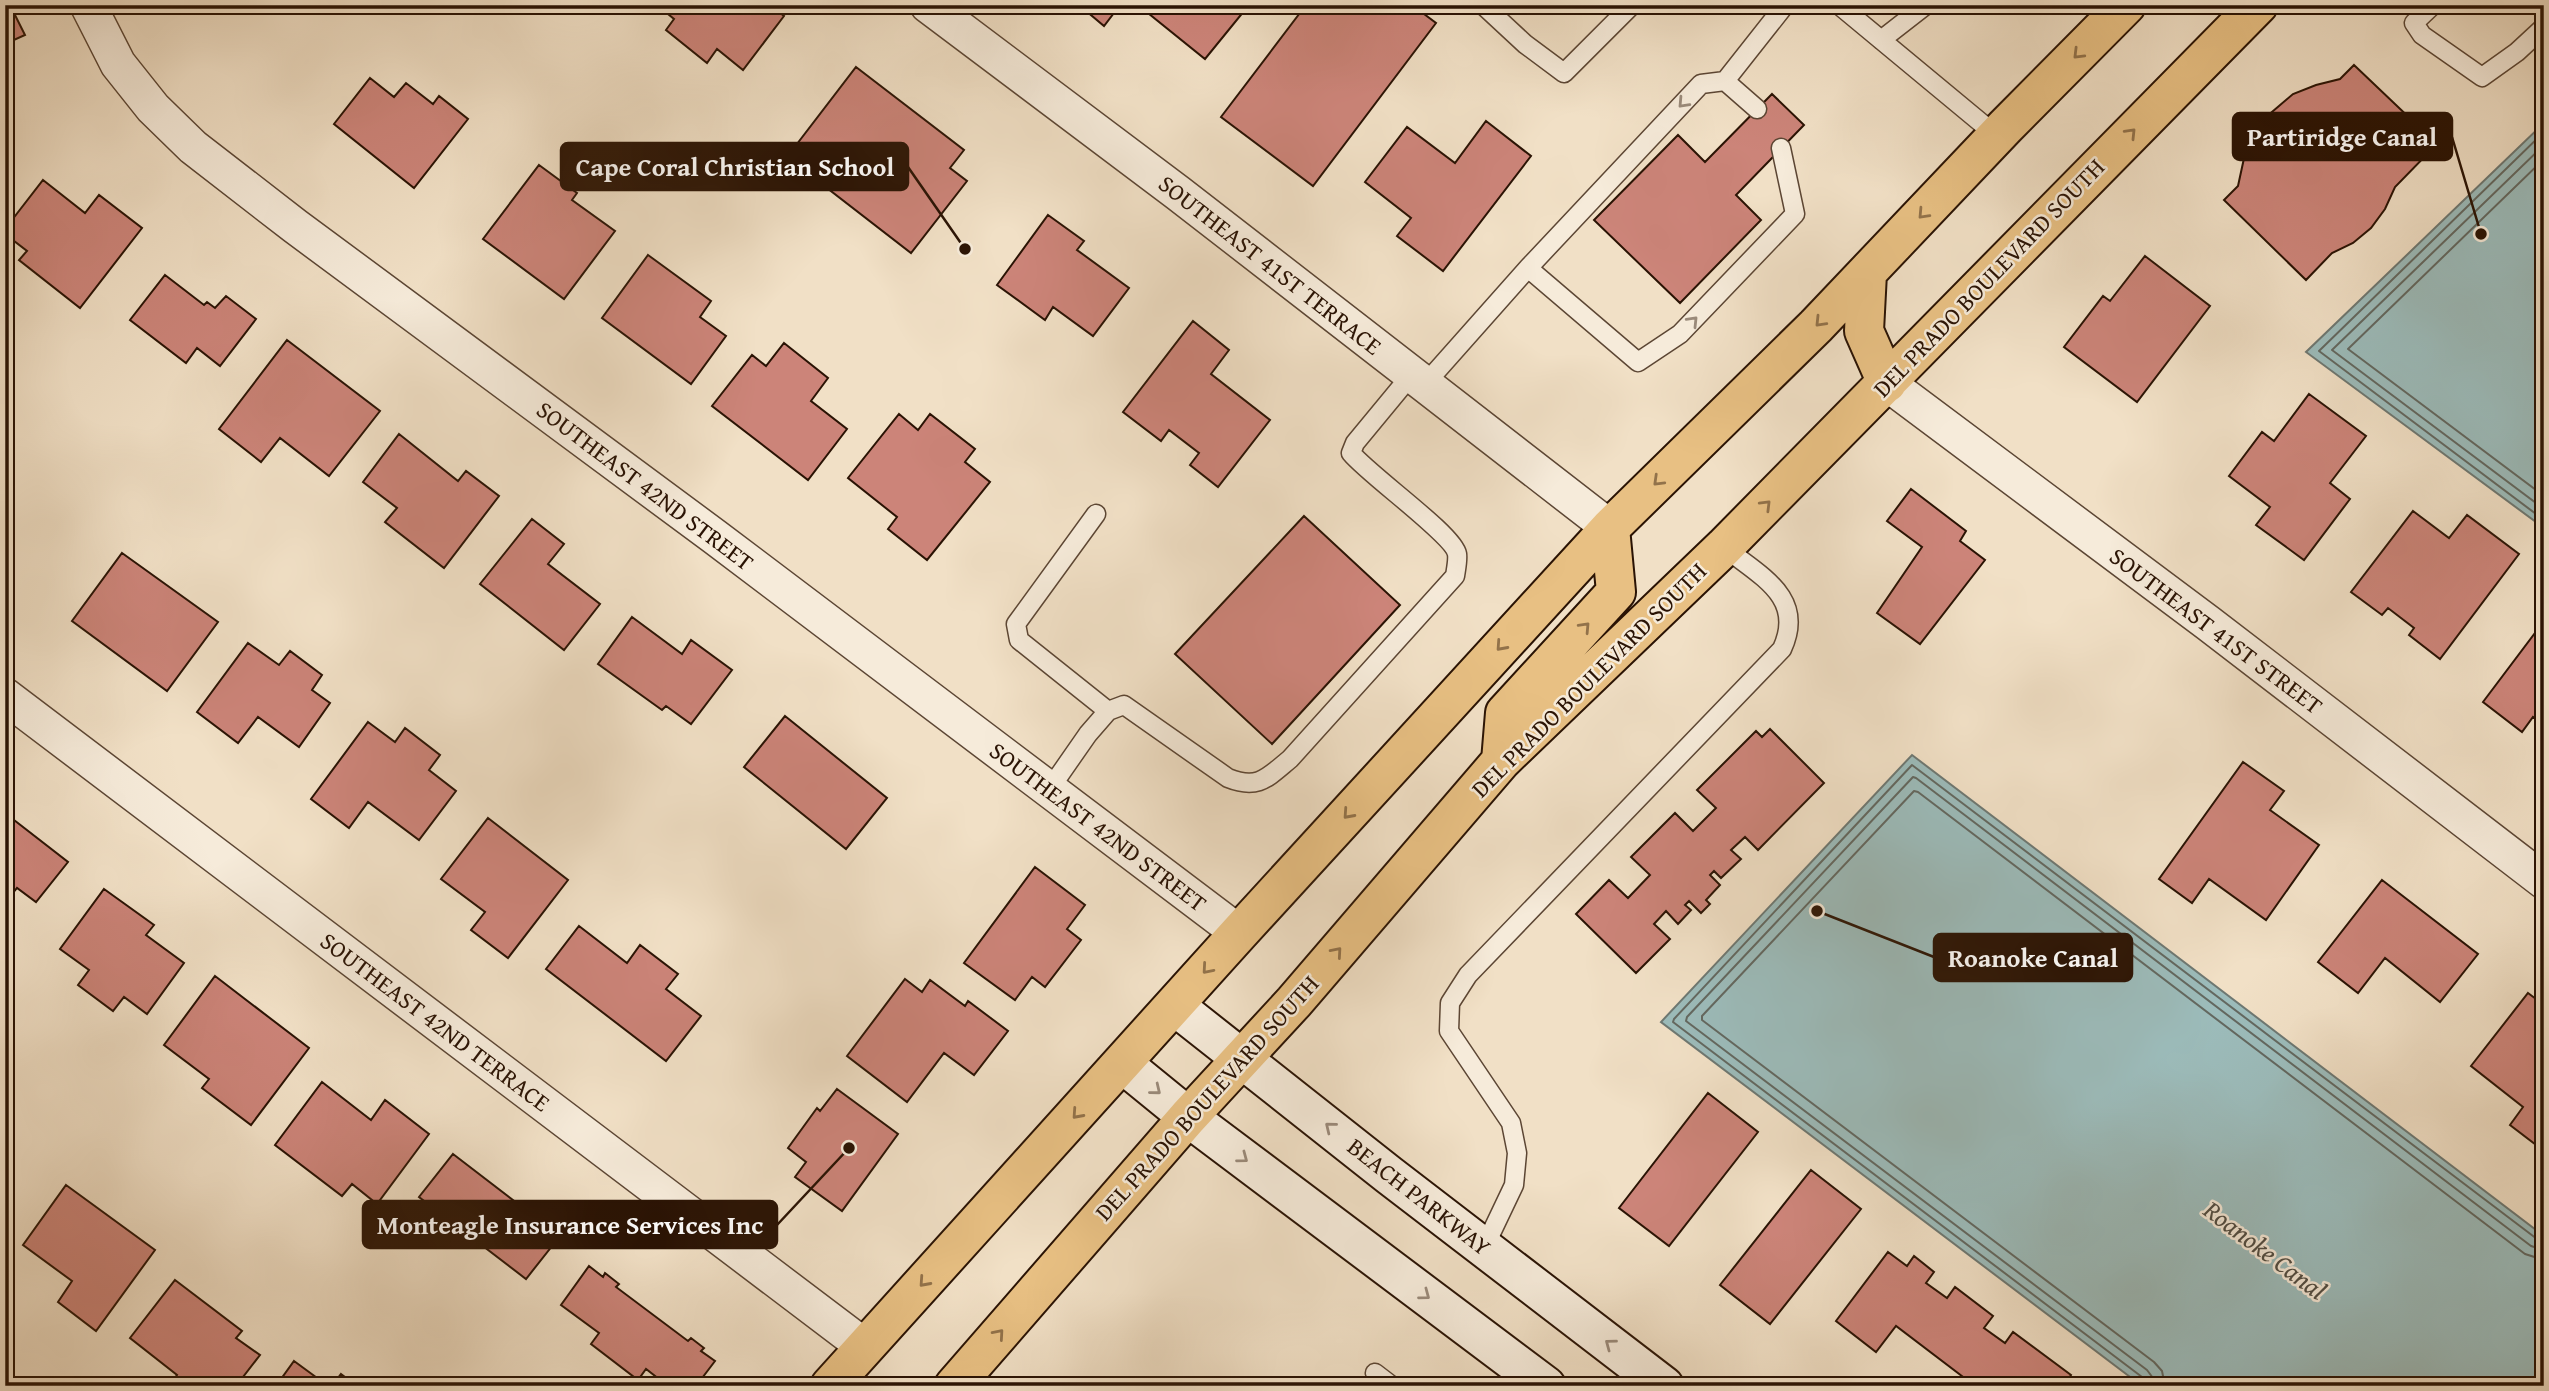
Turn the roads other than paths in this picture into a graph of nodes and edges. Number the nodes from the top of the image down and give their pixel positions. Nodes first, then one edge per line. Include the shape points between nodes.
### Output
1 (88, 5) edge
2 (928, 5) edge
3 (1483, 5) edge
4 (1632, 5) edge
5 (1785, 5) edge
6 (1839, 5) edge
7 (1926, 5) edge
8 (2126, 5) edge
9 (2258, 5) edge
10 (2433, 5) edge
11 (2544, 27) edge
12 (1881, 40) junction
13 (1726, 81) junction
14 (1757, 109) dead end
15 (1997, 136) junction
16 (1781, 148) dead end
17 (1528, 268) junction
18 (1867, 272) junction
19 (1418, 379) junction
20 (1887, 383) junction
21 (1096, 514) dead end
22 (1610, 528) junction
23 (1724, 547) junction
24 (5, 696) edge
25 (1108, 712) junction
26 (1501, 761) junction
27 (1049, 790) junction
28 (2544, 881) edge
29 (1239, 933) junction
30 (1175, 1006) junction
31 (1242, 1057) junction
32 (1123, 1064) junction
33 (1188, 1117) junction
34 (1485, 1248) junction
35 (865, 1347) junction
36 (1375, 1373) dead end
37 (830, 1386) edge
38 (870, 1386) edge
39 (954, 1386) edge
40 (1392, 1386) edge
41 (1546, 1386) edge
42 (1664, 1386) edge

1 - 27 street, SOUTHEAST 42ND STREET via 118,64 153,108 193,147
2 - 19 street, SOUTHEAST 41ST TERRACE
3 - 4 lane via 1564,73
5 - 13 lane
6 - 12 lane
7 - 12 lane
8 -> 15 main road
20 -> 9 main road, DEL PRADO BOULEVARD SOUTH
10 - 11 lane via 2414,23 2422,35 2482,77
12 - 15 lane
13 - 14 lane
13 -> 17 lane via 1701,84
15 -> 18 main road
17 -> 16 lane via 1638,362 1680,334 1795,214
17 - 19 lane
18 - 20 main road via 1864,331
18 -> 22 main road
19 - 22 street, SOUTHEAST 41ST TERRACE
19 - 25 lane via 1355,443 1351,453 1447,537 1457,553 1455,576 1309,739 1261,782 1244,785 1124,705
23 -> 20 main road, DEL PRADO BOULEVARD SOUTH
20 - 28 street, SOUTHEAST 41ST STREET
21 - 25 lane via 1016,624 1019,640
26 -> 22 main road via 1504,713 1616,592
22 -> 29 main road
23 - 26 main road, DEL PRADO BOULEVARD SOUTH
23 - 34 lane via 1776,589 1788,605 1790,632 1782,649 1468,975 1450,1003 1449,1031 1511,1123 1517,1153 1514,1185
24 - 35 street, SOUTHEAST 42ND TERRACE
25 - 27 lane
31 -> 26 main road, DEL PRADO BOULEVARD SOUTH
27 - 29 street, SOUTHEAST 42ND STREET
29 -> 30 main road
30 - 31 street, BEACH PARKWAY
30 - 32 main road
31 - 33 main road, DEL PRADO BOULEVARD SOUTH
34 -> 31 street, BEACH PARKWAY
32 -> 33 street
32 -> 35 main road
39 -> 33 main road, DEL PRADO BOULEVARD SOUTH
33 -> 41 street
42 -> 34 street, BEACH PARKWAY
35 - 37 main road
35 - 38 main road
36 - 40 lane

